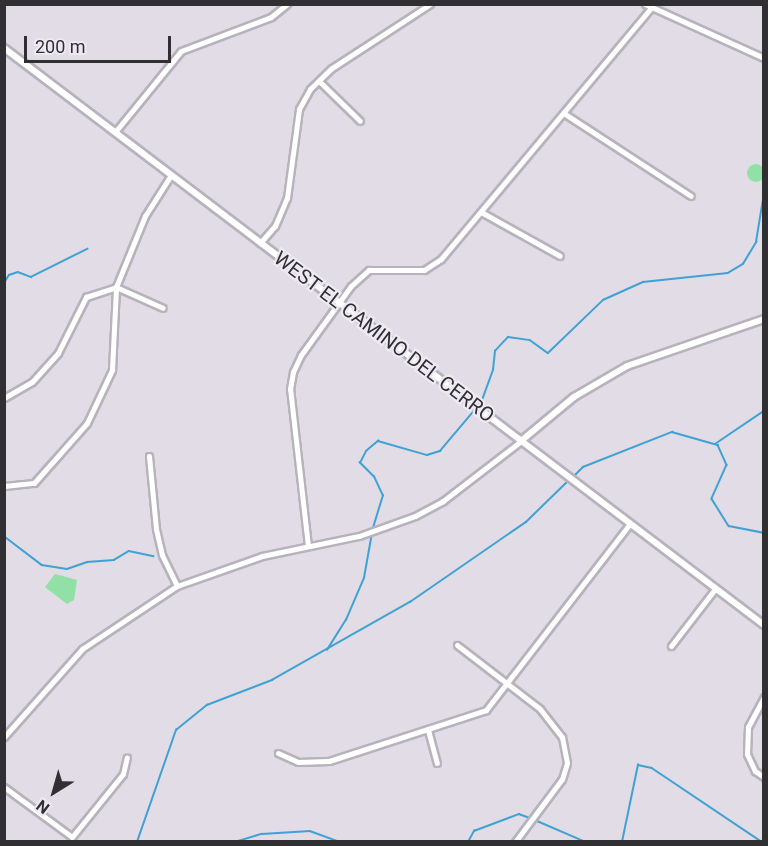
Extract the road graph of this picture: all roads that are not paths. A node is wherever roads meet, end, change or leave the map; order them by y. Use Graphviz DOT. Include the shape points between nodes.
graph roads {
  1 [pos="287,4"];
  2 [pos="430,4"];
  3 [pos="647,7"];
  4 [pos="4,48"];
  5 [pos="762,54"];
  6 [pos="319,81"];
  7 [pos="565,114"];
  8 [pos="360,121"];
  9 [pos="115,132"];
  10 [pos="171,175"];
  11 [pos="691,196"];
  12 [pos="481,212"];
  13 [pos="260,243"];
  14 [pos="560,256"];
  15 [pos="116,287"];
  16 [pos="339,302"];
  17 [pos="163,308"];
  18 [pos="764,319"];
  19 [pos="4,398"];
  20 [pos="521,441"];
  21 [pos="149,456"];
  22 [pos="4,486"];
  23 [pos="630,524"];
  24 [pos="308,546"];
  25 [pos="177,586"];
  26 [pos="715,589"];
  27 [pos="764,625"];
  28 [pos="457,645"];
  29 [pos="671,646"];
  30 [pos="508,684"];
  31 [pos="764,697"];
  32 [pos="428,730"];
  33 [pos="6,732"];
  34 [pos="278,753"];
  35 [pos="127,757"];
  36 [pos="437,763"];
  37 [pos="764,777"];
  38 [pos="4,787"];
  39 [pos="515,842"];
  1 -- 9 [label="street" via="271,17 181,51"];
  2 -- 6 [label="street"];
  3 -- 5 [label="street"];
  3 -- 7 [label="street"];
  4 -- 9 [label="street, WEST EL CAMINO DEL CERRO"];
  6 -- 8 [label="street"];
  6 -- 13 [label="street" via="299,109 282,214"];
  7 -- 11 [label="street"];
  7 -- 12 [label="street"];
  9 -- 10 [label="street, WEST EL CAMINO DEL CERRO"];
  10 -- 13 [label="street, WEST EL CAMINO DEL CERRO"];
  10 -- 15 [label="street" via="146,216"];
  12 -- 14 [label="street"];
  12 -- 16 [label="street" via="436,263 424,270 369,270"];
  13 -- 16 [label="street, WEST EL CAMINO DEL CERRO"];
  15 -- 17 [label="street"];
  15 -- 19 [label="street" via="86,297 58,353 32,382"];
  15 -- 22 [label="street" via="112,370 87,423 34,483"];
  16 -- 20 [label="street, WEST EL CAMINO DEL CERRO"];
  16 -- 24 [label="street" via="301,355 291,379"];
  18 -- 20 [label="street" via="627,366 574,397"];
  20 -- 23 [label="street, WEST EL CAMINO DEL CERRO"];
  20 -- 24 [label="street" via="443,501 414,516 359,536"];
  21 -- 25 [label="street" via="156,529 162,555"];
  23 -- 26 [label="street, WEST EL CAMINO DEL CERRO"];
  23 -- 30 [label="street"];
  24 -- 25 [label="street" via="262,556"];
  25 -- 33 [label="street" via="82,649"];
  26 -- 27 [label="street, WEST EL CAMINO DEL CERRO"];
  26 -- 29 [label="street"];
  28 -- 30 [label="street"];
  30 -- 32 [label="street" via="486,711"];
  30 -- 39 [label="street" via="552,722 562,737 567,763 562,779"];
  31 -- 37 [label="street" via="748,727 747,754 755,771"];
  32 -- 34 [label="street" via="312,765"];
  32 -- 36 [label="street"];
  35 -- 38 [label="street" via="123,774 72,837"];
}
